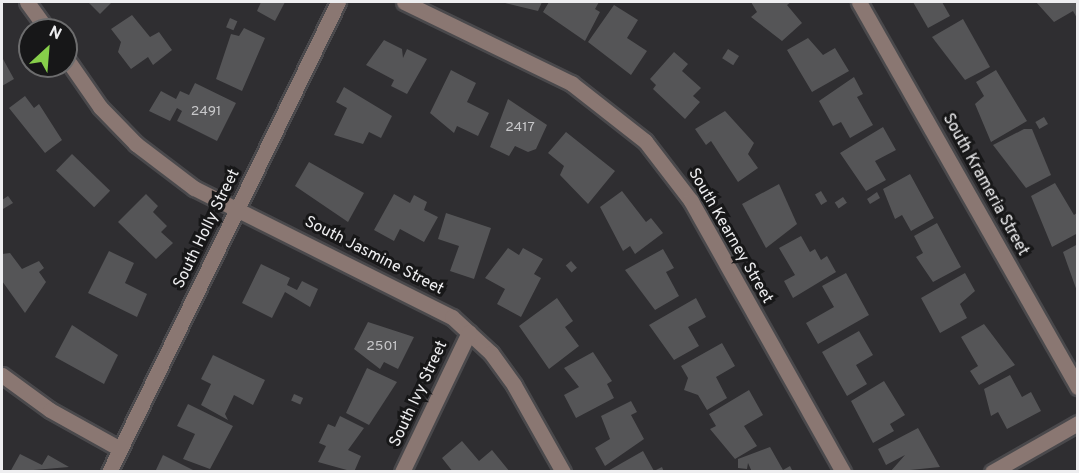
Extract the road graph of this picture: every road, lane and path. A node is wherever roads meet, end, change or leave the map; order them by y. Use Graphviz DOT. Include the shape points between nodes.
graph roads {
  1 [pos="27,2"];
  2 [pos="338,2"];
  3 [pos="404,2"];
  4 [pos="860,2"];
  5 [pos="38,18"];
  6 [pos="78,75"];
  7 [pos="237,209"];
  8 [pos="469,332"];
  9 [pos="2,375"];
  10 [pos="1077,387"];
  11 [pos="1077,423"];
  12 [pos="120,449"];
  13 [pos="109,471"];
  14 [pos="402,471"];
  15 [pos="563,471"];
  16 [pos="843,471"];
  17 [pos="992,471"];
  1 -- 5 [label="street"];
  2 -- 7 [label="street, South Holly Street"];
  3 -- 16 [label="street, South Kearney Street" via="572,83 645,141 691,201"];
  4 -- 10 [label="street, South Krameria Street"];
  6 -- 7 [label="street, South Jasmine Street" via="100,107 136,144 194,189"];
  7 -- 8 [label="street, South Jasmine Street" via="426,300"];
  7 -- 12 [label="street, South Holly Street"];
  8 -- 14 [label="street, South Ivy Street"];
  8 -- 15 [label="street, South Jasmine Street" via="514,385"];
  9 -- 12 [label="street" via="50,410"];
  11 -- 17 [label="street"];
  12 -- 13 [label="street, South Holly Street"];
}
